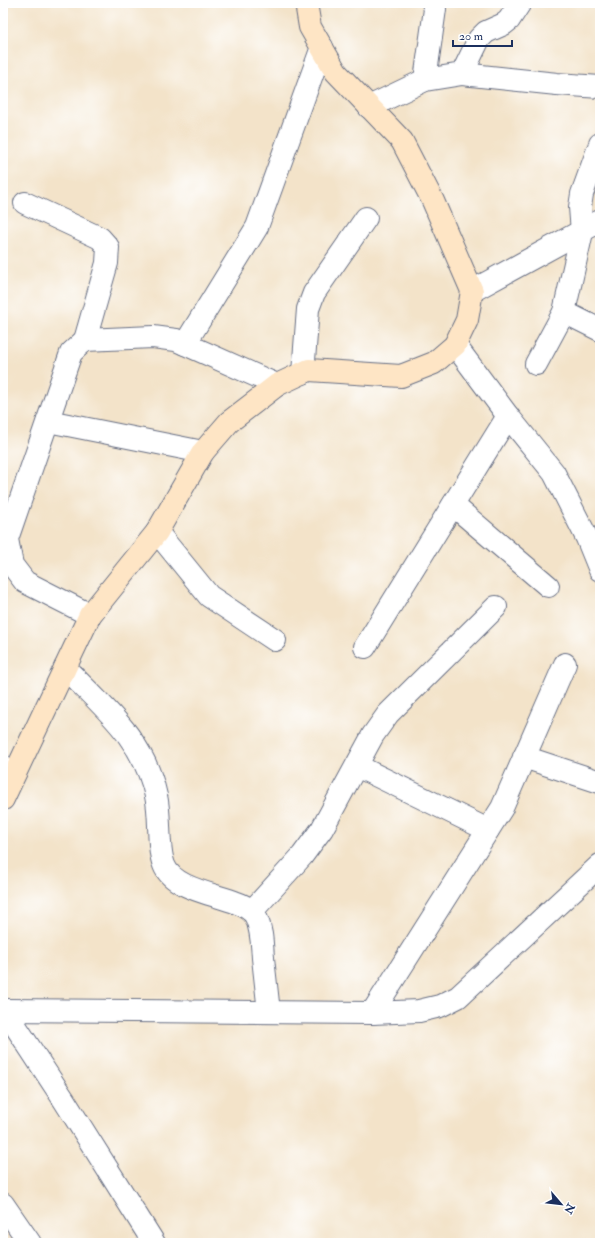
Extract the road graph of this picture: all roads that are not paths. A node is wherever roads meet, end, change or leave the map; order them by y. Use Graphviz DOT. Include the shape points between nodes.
graph roads {
  1 [pos="306,3"];
  2 [pos="433,3"];
  3 [pos="520,3"];
  4 [pos="322,47"];
  5 [pos="462,74"];
  6 [pos="425,80"];
  7 [pos="600,87"];
  8 [pos="369,107"];
  9 [pos="600,144"];
  10 [pos="25,203"];
  11 [pos="366,218"];
  12 [pos="591,226"];
  13 [pos="472,291"];
  14 [pos="564,312"];
  15 [pos="600,330"];
  16 [pos="85,340"];
  17 [pos="185,344"];
  18 [pos="455,345"];
  19 [pos="536,364"];
  20 [pos="303,373"];
  21 [pos="277,385"];
  22 [pos="508,416"];
  23 [pos="48,421"];
  24 [pos="203,452"];
  25 [pos="453,505"];
  26 [pos="157,532"];
  27 [pos="594,532"];
  28 [pos="600,570"];
  29 [pos="3,579"];
  30 [pos="28,583"];
  31 [pos="548,586"];
  32 [pos="496,607"];
  33 [pos="90,615"];
  34 [pos="275,640"];
  35 [pos="365,647"];
  36 [pos="566,664"];
  37 [pos="65,668"];
  38 [pos="524,757"];
  39 [pos="10,764"];
  40 [pos="357,766"];
  41 [pos="600,782"];
  42 [pos="3,799"];
  43 [pos="488,830"];
  44 [pos="600,866"];
  45 [pos="252,911"];
  46 [pos="4,1010"];
  47 [pos="269,1012"];
  48 [pos="372,1013"];
  49 [pos="3,1204"];
  50 [pos="30,1243"];
  51 [pos="154,1243"];
  1 -- 4 [label="street" via="310,27"];
  2 -- 6 [label="street" via="435,9"];
  3 -- 5 [label="street" via="510,20 486,32 479,39"];
  4 -- 8 [label="street" via="336,72"];
  4 -- 17 [label="street" via="257,227"];
  5 -- 6 [label="street"];
  5 -- 7 [label="street"];
  6 -- 8 [label="street"];
  8 -- 13 [label="street" via="402,141 433,201"];
  9 -- 12 [label="street" via="582,194 580,207"];
  10 -- 16 [label="street" via="100,238 108,247 107,263"];
  11 -- 20 [label="street" via="314,293 308,309"];
  12 -- 13 [label="street"];
  12 -- 14 [label="street"];
  13 -- 18 [label="street" via="467,320"];
  14 -- 15 [label="street"];
  14 -- 19 [label="street"];
  16 -- 17 [label="street" via="153,337"];
  16 -- 23 [label="street" via="71,353"];
  17 -- 21 [label="street"];
  18 -- 20 [label="street" via="434,363 401,376 309,370"];
  18 -- 22 [label="street"];
  20 -- 21 [label="street"];
  21 -- 24 [label="street" via="229,422"];
  22 -- 25 [label="street"];
  22 -- 27 [label="street" via="554,473"];
  23 -- 24 [label="street"];
  23 -- 30 [label="street" via="7,539 12,565"];
  24 -- 26 [label="street"];
  25 -- 31 [label="street"];
  25 -- 35 [label="street"];
  26 -- 33 [label="street"];
  26 -- 34 [label="street" via="209,596"];
  27 -- 28 [label="street"];
  29 -- 30 [label="street"];
  30 -- 33 [label="street"];
  32 -- 40 [label="street" via="388,714 373,734"];
  33 -- 37 [label="street"];
  36 -- 38 [label="street"];
  37 -- 39 [label="street"];
  37 -- 45 [label="street" via="126,731 138,747 149,770 156,797 161,850 164,865 171,876 181,883"];
  38 -- 41 [label="street"];
  38 -- 43 [label="street" via="502,808"];
  39 -- 42 [label="street"];
  40 -- 43 [label="street"];
  40 -- 45 [label="street" via="322,829 302,856"];
  43 -- 48 [label="street"];
  44 -- 48 [label="street" via="458,997 419,1012"];
  45 -- 47 [label="street" via="261,929"];
  46 -- 47 [label="street"];
  46 -- 51 [label="street"];
  47 -- 48 [label="street"];
  49 -- 50 [label="street"];
}
